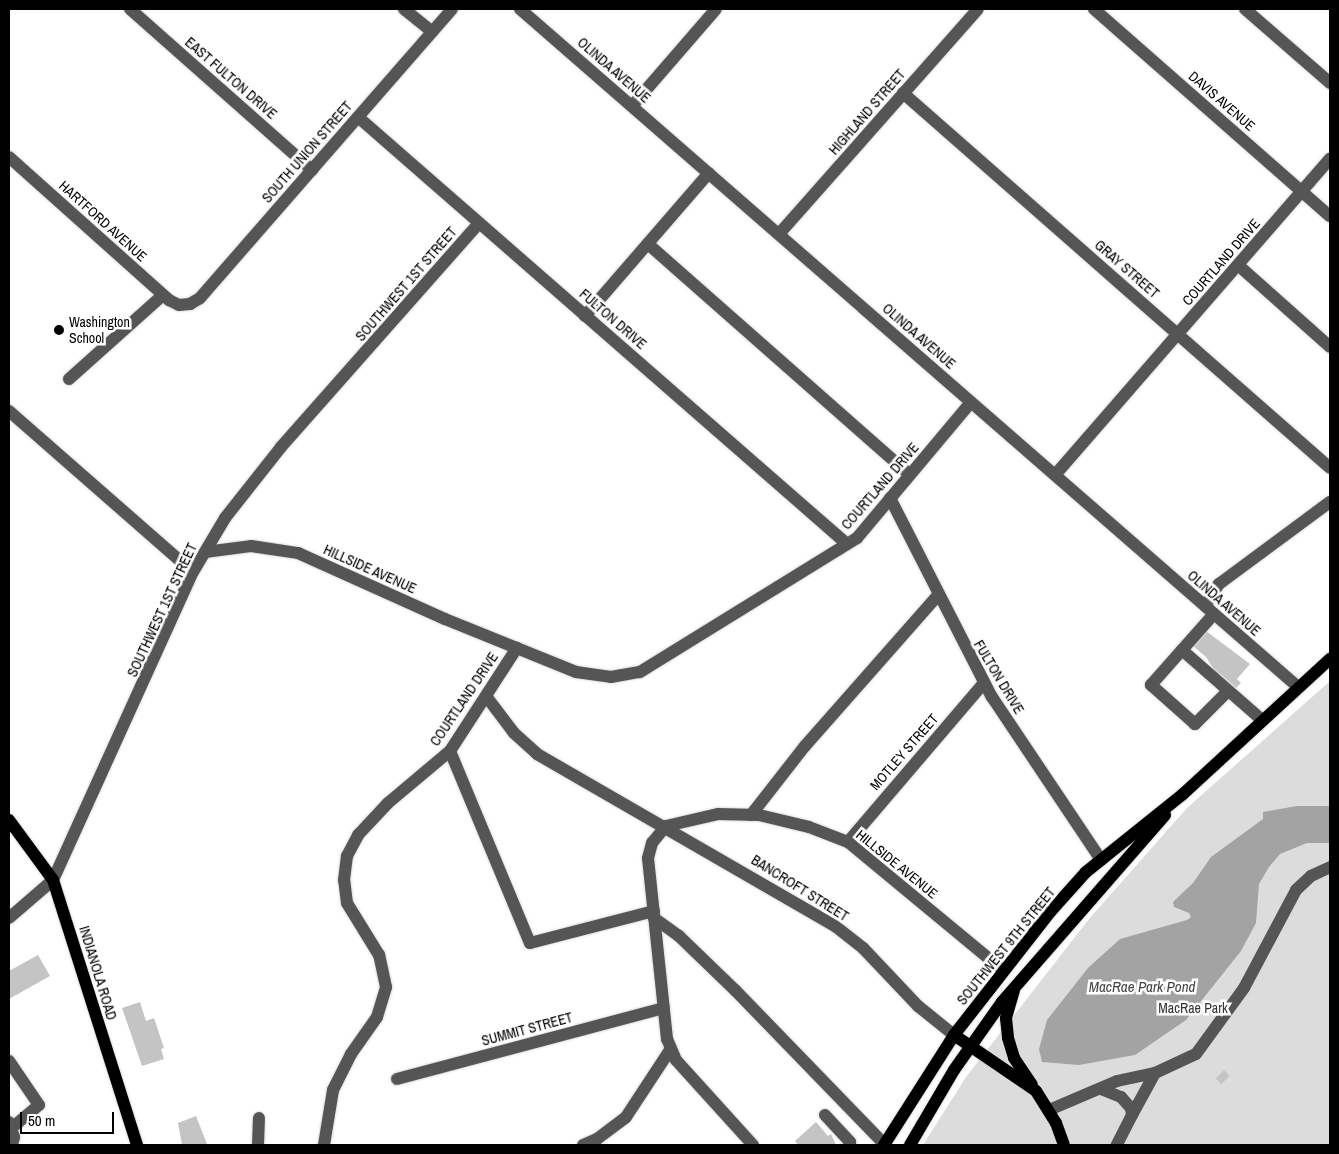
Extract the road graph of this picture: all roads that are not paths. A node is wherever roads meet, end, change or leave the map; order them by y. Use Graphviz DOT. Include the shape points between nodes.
graph roads {
  1 [pos="130,9"];
  2 [pos="404,9"];
  3 [pos="452,9"];
  4 [pos="520,9"];
  5 [pos="716,9"];
  6 [pos="978,9"];
  7 [pos="1094,9"];
  8 [pos="1245,9"];
  9 [pos="432,32"];
  10 [pos="1330,83"];
  11 [pos="903,93"];
  12 [pos="632,106"];
  13 [pos="358,117"];
  14 [pos="9,158"];
  15 [pos="1330,158"];
  16 [pos="312,170"];
  17 [pos="709,173"];
  18 [pos="1302,191"];
  19 [pos="1330,216"];
  20 [pos="479,223"];
  21 [pos="779,234"];
  22 [pos="648,244"];
  23 [pos="1238,264"];
  24 [pos="164,295"];
  25 [pos="179,305"];
  26 [pos="586,316"];
  27 [pos="1178,334"];
  28 [pos="1330,347"];
  29 [pos="69,379"];
  30 [pos="971,402"];
  31 [pos="9,411"];
  32 [pos="1330,468"];
  33 [pos="910,475"];
  34 [pos="1055,475"];
  35 [pos="890,498"];
  36 [pos="1330,502"];
  37 [pos="847,544"];
  38 [pos="205,552"];
  39 [pos="193,572"];
  40 [pos="938,595"];
  41 [pos="1210,610"];
  42 [pos="516,648"];
  43 [pos="1182,650"];
  44 [pos="1330,659"];
  45 [pos="984,683"];
  46 [pos="1298,687"];
  47 [pos="1228,691"];
  48 [pos="486,696"];
  49 [pos="1262,720"];
  50 [pos="450,751"];
  51 [pos="1183,794"];
  52 [pos="752,815"];
  53 [pos="9,820"];
  54 [pos="666,826"];
  55 [pos="848,842"];
  56 [pos="1101,860"];
  57 [pos="1330,866"];
  58 [pos="53,880"];
  59 [pos="654,915"];
  60 [pos="9,918"];
  61 [pos="1035,962"];
  62 [pos="1003,970"];
  63 [pos="664,1008"];
  64 [pos="954,1035"];
  65 [pos="969,1046"];
  66 [pos="670,1050"];
  67 [pos="9,1061"];
  68 [pos="1155,1072"];
  69 [pos="397,1079"];
  70 [pos="1101,1089"];
  71 [pos="1036,1092"];
  72 [pos="1049,1110"];
  73 [pos="825,1115"];
  74 [pos="1132,1115"];
  75 [pos="259,1118"];
  76 [pos="11,1125"];
  77 [pos="598,1142"];
  78 [pos="12,1145"];
  79 [pos="138,1145"];
  80 [pos="258,1145"];
  81 [pos="324,1145"];
  82 [pos="583,1145"];
  83 [pos="753,1145"];
  84 [pos="849,1145"];
  85 [pos="884,1145"];
  86 [pos="910,1145"];
  87 [pos="1064,1145"];
  88 [pos="1117,1145"];
  1 -- 16 [label="street, EAST FULTON DRIVE"];
  2 -- 9 [label="street"];
  3 -- 9 [label="street, SOUTH UNION STREET"];
  4 -- 12 [label="street, OLINDA AVENUE"];
  5 -- 12 [label="street"];
  6 -- 11 [label="street, HIGHLAND STREET"];
  7 -- 18 [label="street, DAVIS AVENUE"];
  8 -- 10 [label="street"];
  9 -- 13 [label="street, SOUTH UNION STREET"];
  11 -- 21 [label="street, HIGHLAND STREET"];
  11 -- 27 [label="street, GRAY STREET"];
  12 -- 17 [label="street, OLINDA AVENUE"];
  13 -- 16 [label="street, SOUTH UNION STREET"];
  13 -- 20 [label="street, FULTON DRIVE"];
  14 -- 24 [label="street, HARTFORD AVENUE"];
  15 -- 18 [label="street, COURTLAND DRIVE"];
  16 -- 25 [label="street, SOUTH UNION STREET" via="200,298 190,304"];
  17 -- 21 [label="street, OLINDA AVENUE"];
  17 -- 22 [label="street"];
  18 -- 19 [label="street, DAVIS AVENUE"];
  18 -- 23 [label="street, COURTLAND DRIVE"];
  20 -- 26 [label="street, FULTON DRIVE"];
  20 -- 38 [label="street, SOUTHWEST 1ST STREET" via="281,448 225,518"];
  21 -- 30 [label="street, OLINDA AVENUE"];
  22 -- 26 [label="street"];
  22 -- 33 [label="street"];
  23 -- 27 [label="street, COURTLAND DRIVE"];
  23 -- 28 [label="street"];
  24 -- 25 [label="street, HARTFORD AVENUE"];
  24 -- 29 [label="street"];
  26 -- 37 [label="street, FULTON DRIVE"];
  27 -- 32 [label="street, GRAY STREET"];
  27 -- 34 [label="street, COURTLAND DRIVE"];
  30 -- 33 [label="street, COURTLAND DRIVE"];
  30 -- 34 [label="street, OLINDA AVENUE"];
  31 -- 39 [label="street"];
  33 -- 35 [label="street, COURTLAND DRIVE"];
  34 -- 41 [label="street, OLINDA AVENUE"];
  35 -- 37 [label="street, COURTLAND DRIVE" via="857,538"];
  35 -- 40 [label="street, FULTON DRIVE"];
  36 -- 41 [label="street" via="1219,584"];
  37 -- 42 [label="street, COURTLAND DRIVE" via="640,672 611,677 591,676"];
  38 -- 39 [label="street, SOUTHWEST 1ST STREET"];
  38 -- 42 [label="street, HILLSIDE AVENUE" via="251,546 298,553"];
  39 -- 58 [label="street, SOUTHWEST 1ST STREET"];
  40 -- 45 [label="street, FULTON DRIVE"];
  40 -- 52 [label="street" via="805,746"];
  41 -- 43 [label="street"];
  41 -- 46 [label="street, OLINDA AVENUE"];
  42 -- 48 [label="street, COURTLAND DRIVE"];
  43 -- 47 [label="street"];
  43 -- 47 [label="street" via="1151,685 1194,724"];
  44 -- 46 [label="main road, SOUTHWEST 9TH STREET"];
  45 -- 55 [label="street, MOTLEY STREET"];
  45 -- 56 [label="street, FULTON DRIVE"];
  46 -- 49 [label="main road, SOUTHWEST 9TH STREET"];
  47 -- 49 [label="street"];
  48 -- 50 [label="street, COURTLAND DRIVE"];
  48 -- 54 [label="street, BANCROFT STREET" via="514,733 538,754"];
  49 -- 51 [label="main road, SOUTHWEST 9TH STREET"];
  50 -- 59 [label="street" via="530,943"];
  50 -- 81 [label="street, COURTLAND DRIVE" via="388,804 358,835 347,856 344,880 347,903 379,955 386,987 377,1017 351,1054 333,1090"];
  51 -- 56 [label="main road, SOUTHWEST 9TH STREET"];
  51 -- 61 [label="main road, SOUTHWEST 9TH STREET"];
  52 -- 54 [label="street, HILLSIDE AVENUE" via="718,814"];
  52 -- 55 [label="street, HILLSIDE AVENUE" via="784,820"];
  53 -- 58 [label="main road, INDIANOLA ROAD"];
  54 -- 59 [label="street" via="652,843 648,858"];
  54 -- 64 [label="street, BANCROFT STREET" via="835,926 864,948 918,1006"];
  55 -- 62 [label="street, HILLSIDE AVENUE"];
  56 -- 62 [label="main road, SOUTHWEST 9TH STREET" via="1051,911"];
  57 -- 68 [label="street" via="1311,876 1296,890 1244,988 1207,1041 1190,1059"];
  58 -- 60 [label="street, SOUTHWEST 1ST STREET"];
  58 -- 79 [label="main road, INDIANOLA ROAD"];
  59 -- 63 [label="street"];
  59 -- 85 [label="street" via="735,990"];
  61 -- 65 [label="main road, SOUTHWEST 9TH STREET"];
  61 -- 71 [label="main road" via="1015,987 1006,1018 1014,1058"];
  62 -- 64 [label="main road, SOUTHWEST 9TH STREET"];
  63 -- 66 [label="street"];
  63 -- 69 [label="street, SUMMIT STREET"];
  64 -- 65 [label="main road, BANCROFT STREET"];
  64 -- 85 [label="main road, SOUTHWEST 9TH STREET"];
  65 -- 71 [label="main road, BANCROFT STREET"];
  65 -- 86 [label="main road, SOUTHWEST 9TH STREET"];
  66 -- 77 [label="street" via="636,1105"];
  66 -- 83 [label="street"];
  67 -- 76 [label="street" via="39,1105"];
  68 -- 70 [label="street" via="1118,1081"];
  68 -- 74 [label="street"];
  70 -- 72 [label="street"];
  70 -- 74 [label="street" via="1121,1096 1131,1108"];
  71 -- 72 [label="main road, BANCROFT STREET"];
  72 -- 87 [label="main road, BANCROFT STREET"];
  73 -- 84 [label="street" via="850,1142"];
  74 -- 88 [label="street"];
  75 -- 80 [label="street"];
  76 -- 78 [label="street"];
  77 -- 82 [label="street"];
}
